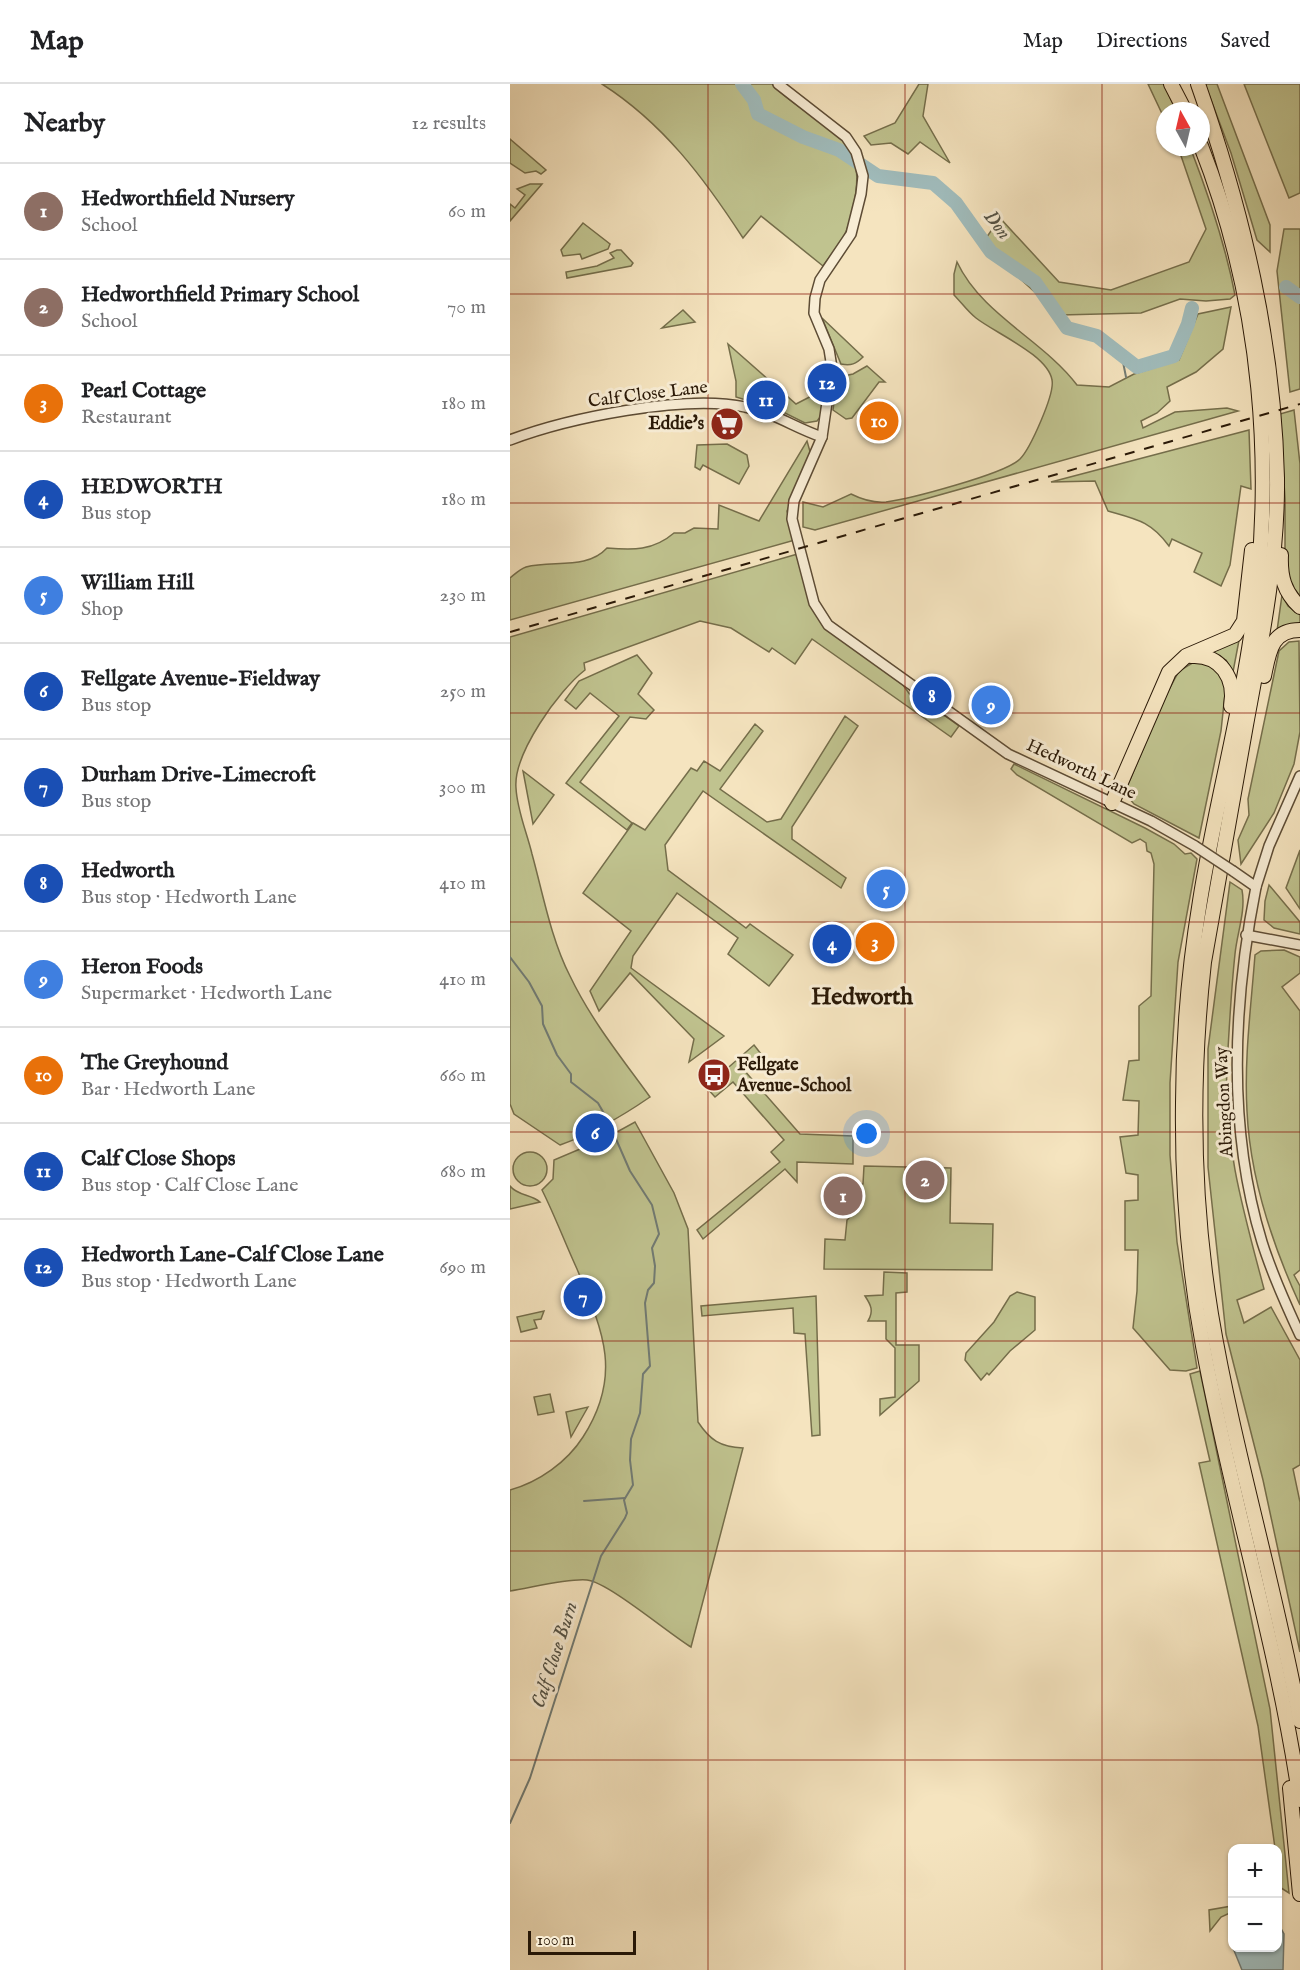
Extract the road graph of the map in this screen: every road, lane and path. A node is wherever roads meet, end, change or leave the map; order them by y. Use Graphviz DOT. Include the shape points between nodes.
graph roads {
  1 [pos="778,84"];
  2 [pos="1171,84"];
  3 [pos="1175,84"];
  4 [pos="1191,84"];
  5 [pos="1198,84"];
  6 [pos="1181,102"];
  7 [pos="1182,102"];
  8 [pos="1218,149"];
  9 [pos="1204,156"];
  10 [pos="822,437"];
  11 [pos="510,440"];
  12 [pos="1270,481"];
  13 [pos="1300,607"];
  14 [pos="1300,630"];
  15 [pos="1186,656"];
  16 [pos="1244,739"];
  17 [pos="1300,776"];
  18 [pos="1112,803"];
  19 [pos="1218,806"];
  20 [pos="1256,886"];
  21 [pos="1246,935"];
  22 [pos="1300,945"];
  23 [pos="1300,1335"];
  24 [pos="1276,1668"];
  25 [pos="1293,1681"];
  26 [pos="1300,1705"];
  27 [pos="1300,1721"];
  28 [pos="1300,1800"];
  29 [pos="1300,1894"];
  1 -- 10 [label="street, Hedworth Lane" via="846,137 856,152 862,176 851,234 820,280 815,298 816,318 831,358"];
  2 -- 6 [label="highway"];
  3 -- 7 [label="highway"];
  4 -- 8 [label="highway"];
  5 -- 8 [label="highway"];
  8 -- 12 [label="highway" via="1256,282 1271,393"];
  9 -- 12 [label="highway" via="1227,221 1247,310"];
  10 -- 11 [label="street, Calf Close Lane" via="771,413 718,404 628,411 541,429"];
  10 -- 18 [label="street, Hedworth Lane" via="794,501 792,519 814,603 828,625 1008,754"];
  12 -- 13 [label="highway" via="1283,497 1281,571 1287,592"];
  12 -- 15 [label="highway" via="1256,512 1244,621 1235,635"];
  12 -- 16 [label="highway" via="1271,584"];
  12 -- 19 [label="highway" via="1252,632"];
  14 -- 16 [label="highway" via="1281,633 1274,640 1254,722"];
  15 -- 18 [label="highway" via="1169,672"];
  15 -- 19 [label="highway" via="1210,657 1227,671 1234,691"];
  16 -- 25 [label="highway" via="1199,1008 1197,1191 1220,1359"];
  17 -- 20 [label="street, Abingdon Way"];
  18 -- 20 [label="street, Hedworth Lane, bridge" via="1195,846"];
  19 -- 24 [label="highway" via="1199,910 1185,1034 1187,1230 1203,1347"];
  20 -- 21 [label="street, Abingdon Way"];
  21 -- 22 [label="street"];
  21 -- 23 [label="street, Abingdon Way" via="1237,1049 1245,1167 1262,1243"];
  24 -- 28 [label="highway"];
  24 -- 29 [label="highway"];
  25 -- 26 [label="highway"];
  25 -- 27 [label="highway"];
}
